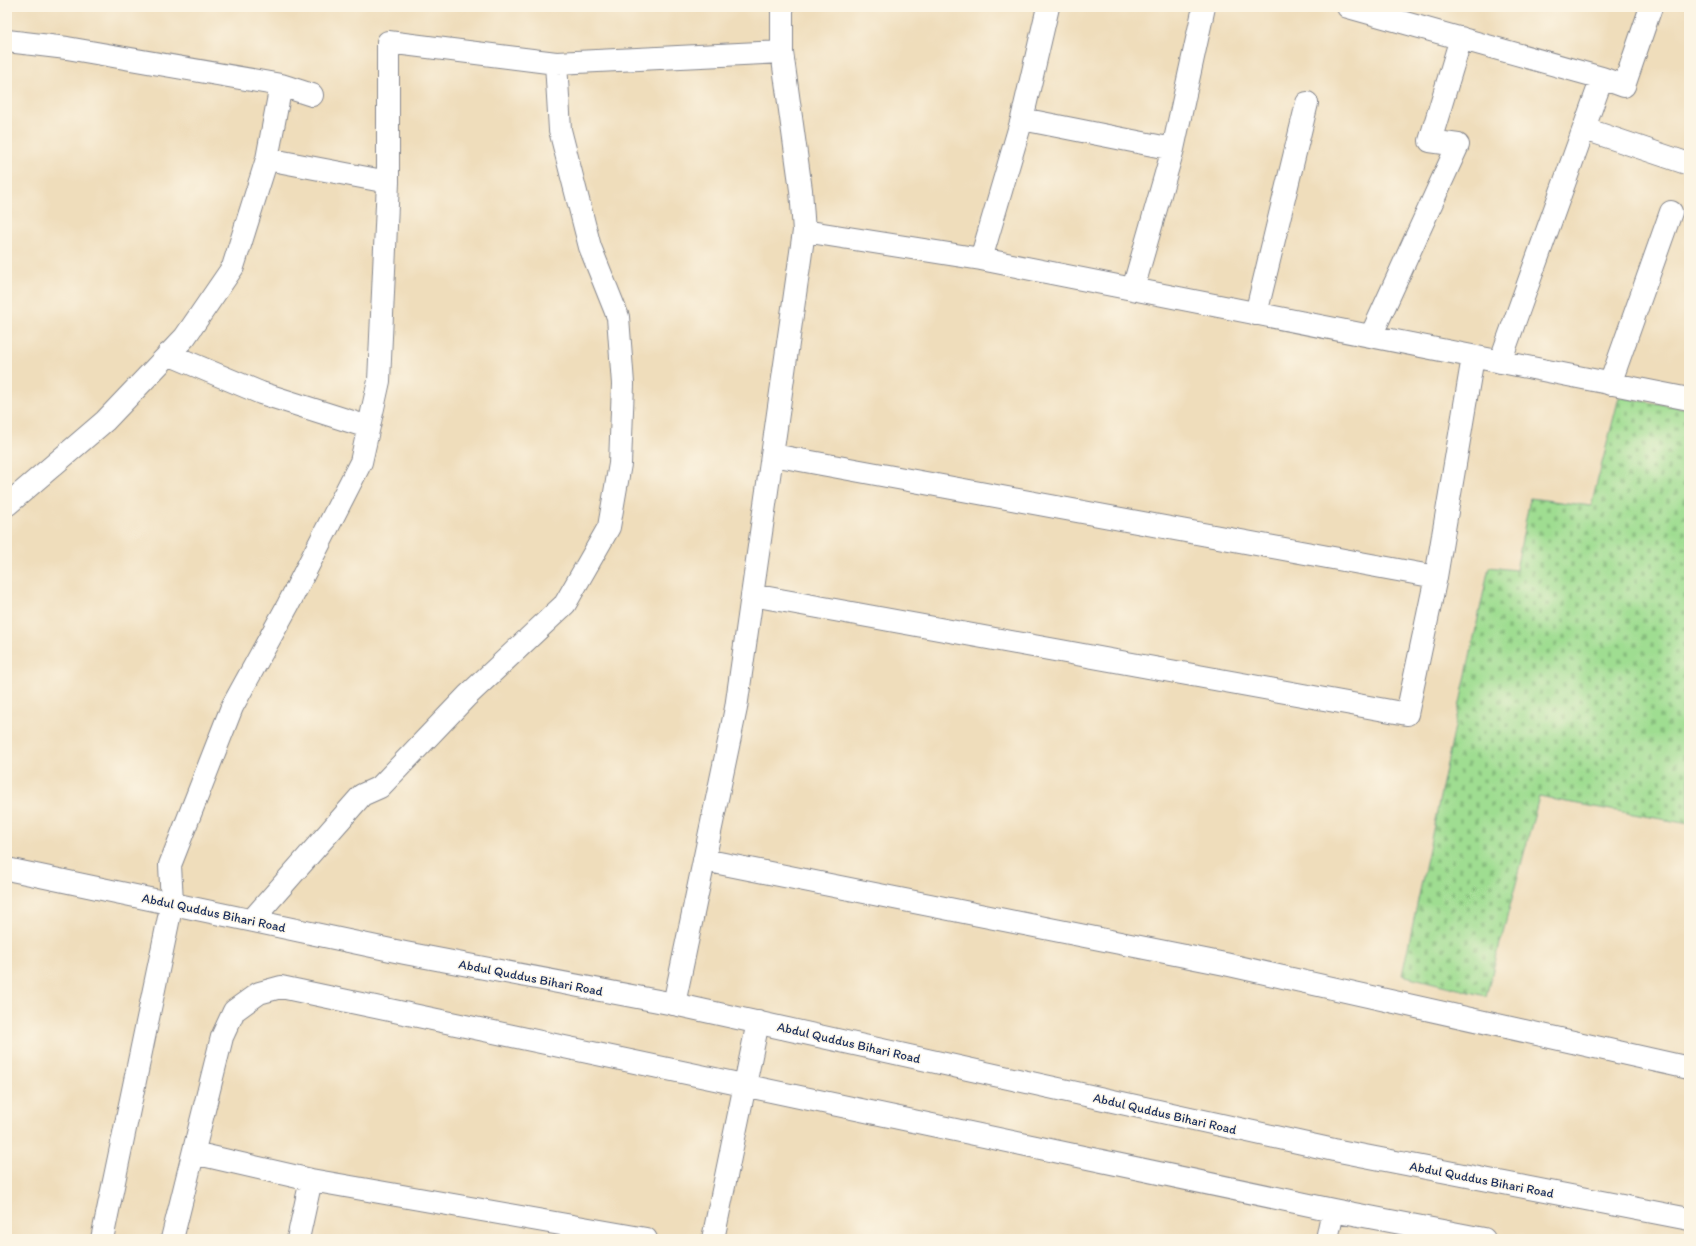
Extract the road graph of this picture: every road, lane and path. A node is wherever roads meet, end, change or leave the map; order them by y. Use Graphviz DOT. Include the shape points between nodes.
graph roads {
  1 [pos="782,7"];
  2 [pos="1048,7"];
  3 [pos="1204,7"];
  4 [pos="1348,7"];
  5 [pos="1651,7"];
  6 [pos="1461,38"];
  7 [pos="7,41"];
  8 [pos="782,52"];
  9 [pos="556,64"];
  10 [pos="1602,78"];
  11 [pos="281,85"];
  12 [pos="312,95"];
  13 [pos="1308,103"];
  14 [pos="1022,119"];
  15 [pos="1585,130"];
  16 [pos="1173,149"];
  17 [pos="267,159"];
  18 [pos="1689,164"];
  19 [pos="388,182"];
  20 [pos="1671,212"];
  21 [pos="804,231"];
  22 [pos="981,259"];
  23 [pos="1133,289"];
  24 [pos="1256,314"];
  25 [pos="1371,336"];
  26 [pos="168,354"];
  27 [pos="1473,357"];
  28 [pos="1500,362"];
  29 [pos="1610,384"];
  30 [pos="1689,399"];
  31 [pos="368,427"];
  32 [pos="773,455"];
  33 [pos="7,505"];
  34 [pos="1436,577"];
  35 [pos="752,595"];
  36 [pos="704,860"];
  37 [pos="7,869"];
  38 [pos="172,903"];
  39 [pos="252,920"];
  40 [pos="674,1004"];
  41 [pos="758,1022"];
  42 [pos="1689,1068"];
  43 [pos="744,1085"];
  44 [pos="194,1153"];
  45 [pos="311,1180"];
  46 [pos="1333,1210"];
  47 [pos="1689,1219"];
  48 [pos="102,1239"];
  49 [pos="172,1239"];
  50 [pos="298,1239"];
  51 [pos="646,1239"];
  52 [pos="713,1239"];
  53 [pos="1327,1239"];
  54 [pos="1484,1239"];
  1 -- 8 [label="street"];
  2 -- 14 [label="street"];
  3 -- 16 [label="street"];
  4 -- 6 [label="street"];
  5 -- 10 [label="street" via="1624,86"];
  6 -- 10 [label="street"];
  6 -- 25 [label="street" via="1430,141 1458,145"];
  7 -- 11 [label="street" via="67,48"];
  8 -- 9 [label="street"];
  8 -- 21 [label="street" via="801,190"];
  9 -- 19 [label="street" via="388,42"];
  9 -- 39 [label="street" via="560,130 590,247 618,317 623,384 620,464 609,527 565,604 466,696 380,787 362,795"];
  10 -- 15 [label="street"];
  11 -- 12 [label="street"];
  11 -- 17 [label="street"];
  13 -- 24 [label="street"];
  14 -- 16 [label="street"];
  14 -- 22 [label="street"];
  15 -- 18 [label="street"];
  15 -- 28 [label="street"];
  16 -- 23 [label="street"];
  17 -- 19 [label="street"];
  17 -- 26 [label="street" via="233,267 185,337"];
  19 -- 31 [label="street" via="379,381"];
  20 -- 29 [label="street"];
  21 -- 22 [label="street"];
  21 -- 32 [label="street"];
  22 -- 23 [label="street"];
  23 -- 24 [label="street"];
  24 -- 25 [label="street"];
  25 -- 27 [label="street"];
  26 -- 31 [label="street" via="261,393"];
  26 -- 33 [label="street" via="105,421"];
  27 -- 28 [label="street"];
  27 -- 34 [label="street"];
  28 -- 29 [label="street"];
  29 -- 30 [label="street"];
  31 -- 38 [label="street" via="360,462 288,605 232,707 170,865"];
  32 -- 34 [label="street"];
  32 -- 35 [label="street"];
  34 -- 35 [label="street" via="1407,714"];
  35 -- 36 [label="street" via="736,708"];
  36 -- 40 [label="street"];
  36 -- 42 [label="street" via="1225,964"];
  37 -- 38 [label="street, Abdul Quddus Bihari Road"];
  38 -- 39 [label="street, Abdul Quddus Bihari Road"];
  38 -- 48 [label="street"];
  39 -- 40 [label="street, Abdul Quddus Bihari Road"];
  40 -- 41 [label="street, Abdul Quddus Bihari Road"];
  41 -- 43 [label="street"];
  41 -- 47 [label="street, Abdul Quddus Bihari Road" via="1334,1150"];
  43 -- 44 [label="street" via="281,987 259,993 234,1011 222,1037"];
  43 -- 46 [label="street"];
  43 -- 52 [label="street"];
  44 -- 45 [label="street"];
  44 -- 49 [label="street"];
  45 -- 50 [label="street"];
  45 -- 51 [label="street"];
  46 -- 53 [label="street"];
  46 -- 54 [label="street"];
}
